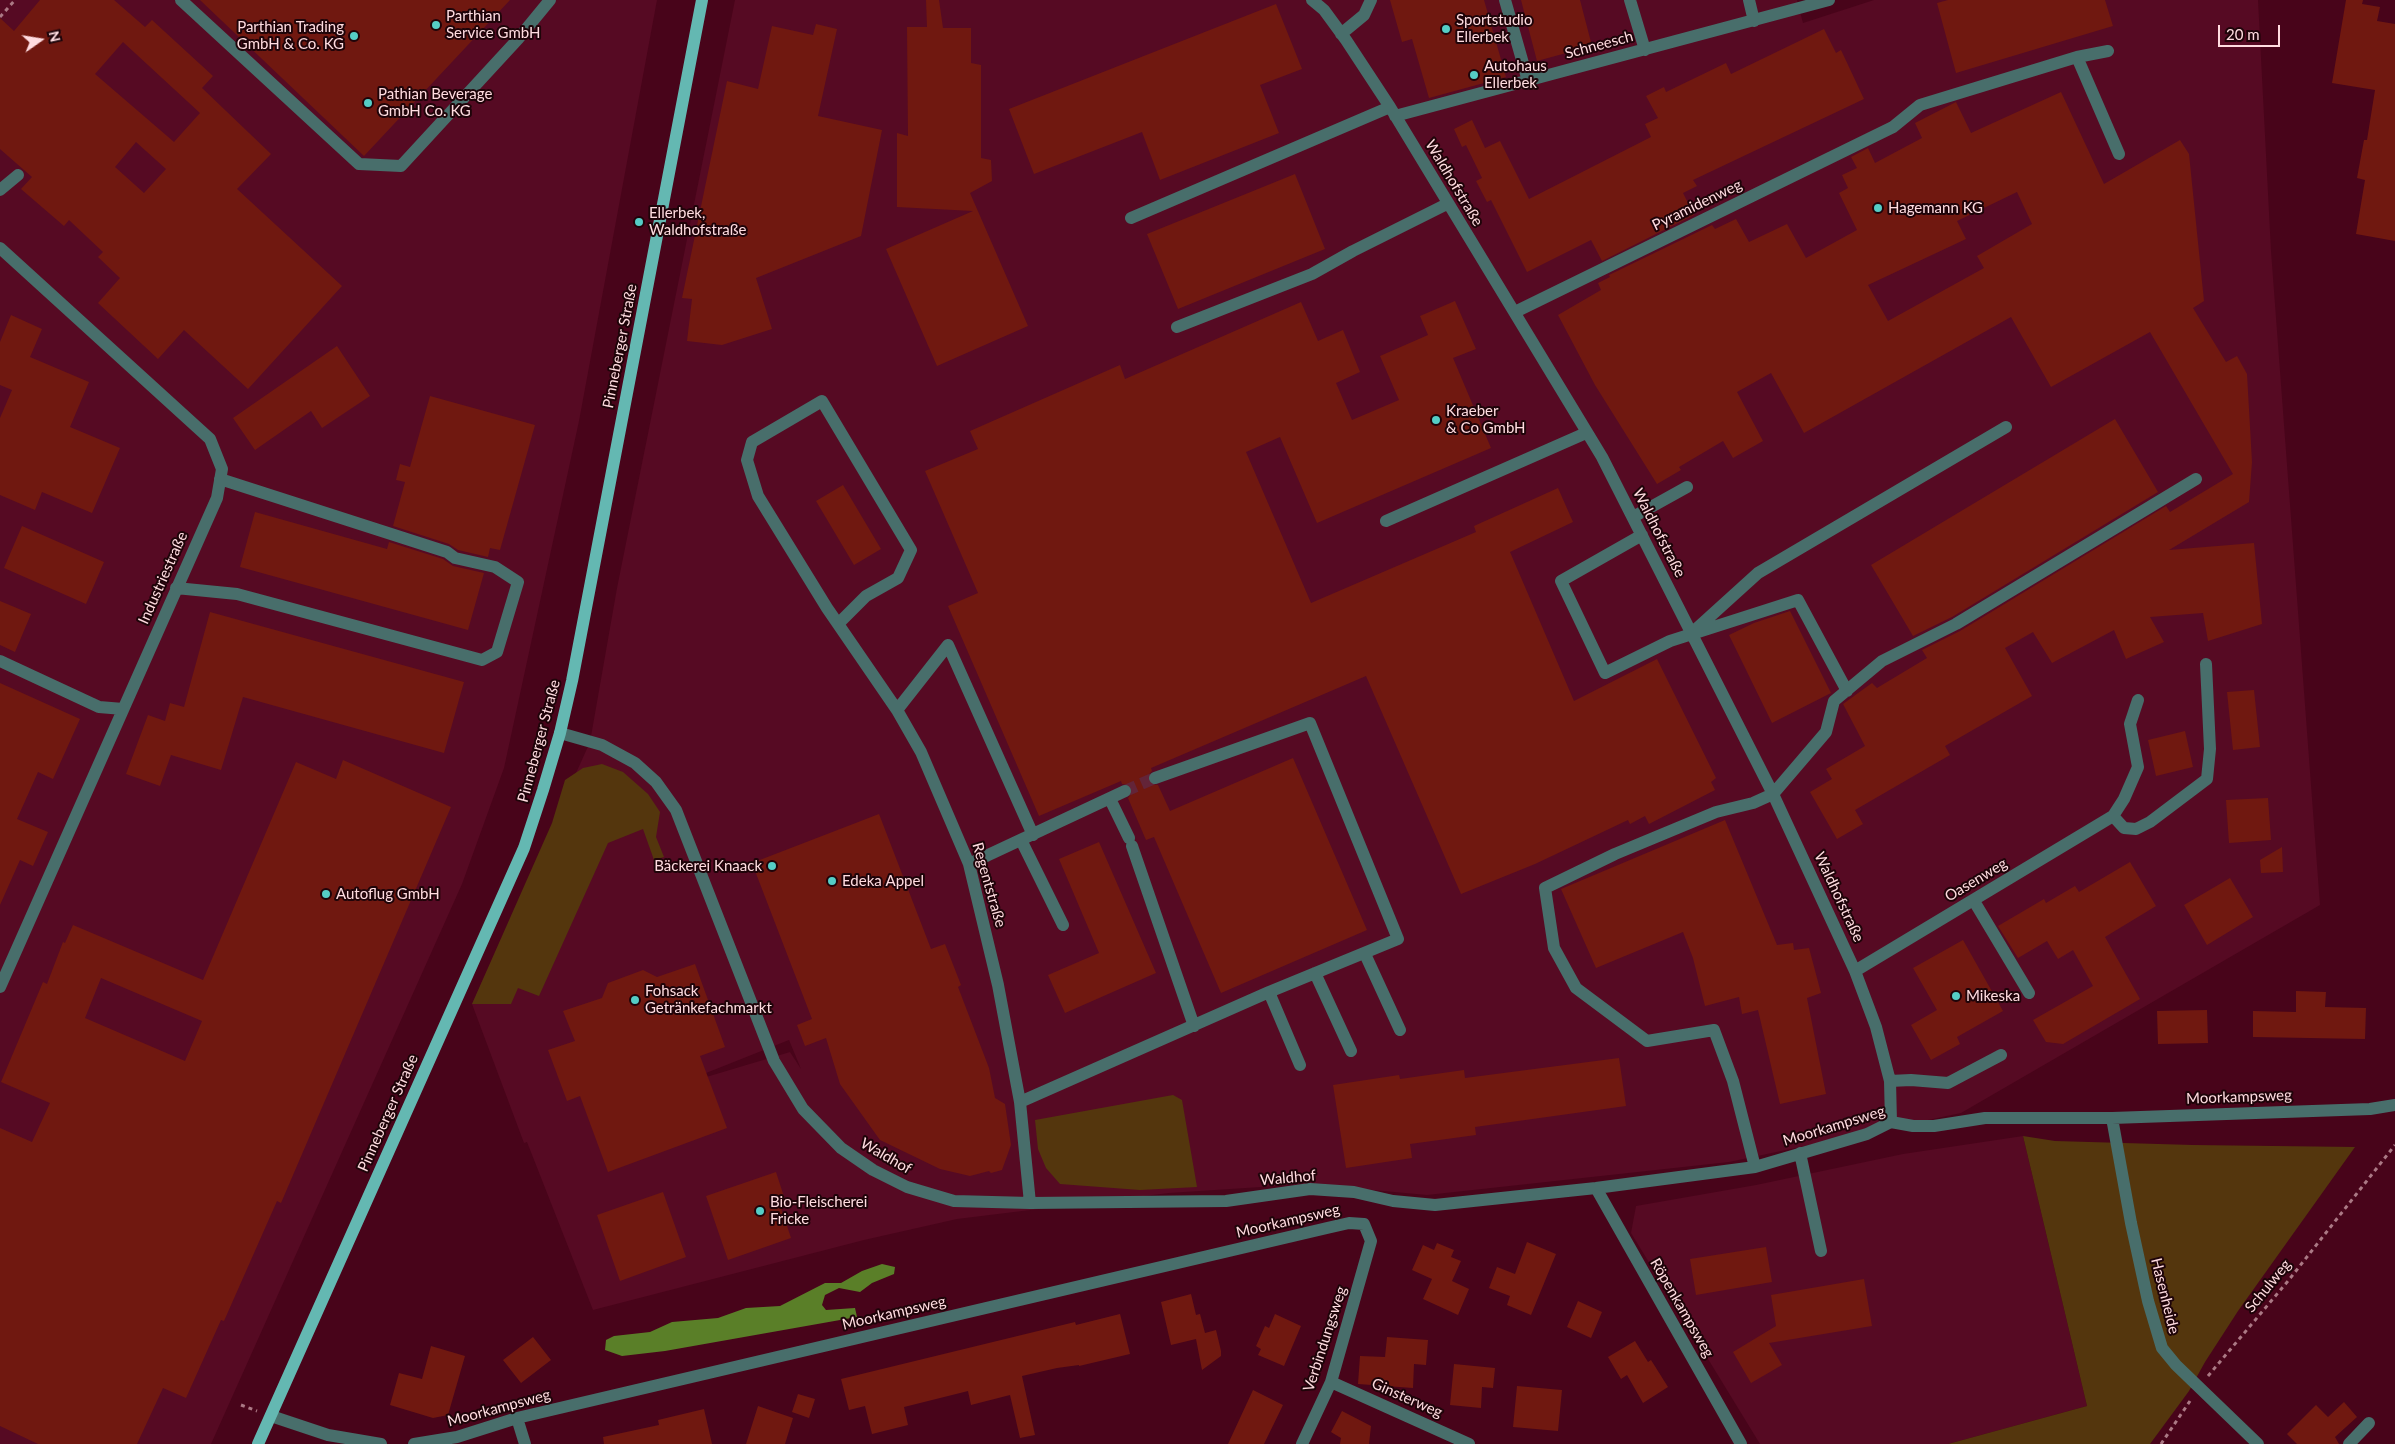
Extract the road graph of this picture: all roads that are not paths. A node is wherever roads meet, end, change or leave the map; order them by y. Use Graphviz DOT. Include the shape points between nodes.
graph roads {
  1 [pos="181,0"];
  2 [pos="550,0"];
  3 [pos="702,0"];
  4 [pos="1312,0"];
  5 [pos="1371,0"];
  6 [pos="1505,0"];
  7 [pos="1630,0"];
  8 [pos="1749,0"];
  9 [pos="1829,0"];
  10 [pos="1754,21"];
  11 [pos="1341,34"];
  12 [pos="1645,50"];
  13 [pos="2108,51"];
  14 [pos="2077,57"];
  15 [pos="1528,81"];
  16 [pos="1393,112"];
  17 [pos="2119,154"];
  18 [pos="18,175"];
  19 [pos="0,190"];
  20 [pos="1447,204"];
  21 [pos="1131,218"];
  22 [pos="0,248"];
  23 [pos="1515,312"];
  24 [pos="1177,327"];
  25 [pos="2006,427"];
  26 [pos="1586,433"];
  27 [pos="220,479"];
  28 [pos="2196,479"];
  29 [pos="1687,487"];
  30 [pos="1633,517"];
  31 [pos="1386,521"];
  32 [pos="1642,535"];
  33 [pos="176,588"];
  34 [pos="838,624"];
  35 [pos="1690,634"];
  36 [pos="0,661"];
  37 [pos="2206,664"];
  38 [pos="1847,691"];
  39 [pos="2138,700"];
  40 [pos="123,709"];
  41 [pos="897,710"];
  42 [pos="560,733"];
  43 [pos="1155,778"];
  44 [pos="1125,791"];
  45 [pos="1773,794"];
  46 [pos="1110,799"];
  47 [pos="2113,816"];
  48 [pos="1027,837"];
  49 [pos="969,864"];
  50 [pos="1974,901"];
  51 [pos="1063,925"];
  52 [pos="1365,954"];
  53 [pos="1855,970"];
  54 [pos="1315,974"];
  55 [pos="2,979"];
  56 [pos="1269,992"];
  57 [pos="2029,993"];
  58 [pos="1194,1026"];
  59 [pos="1400,1030"];
  60 [pos="1351,1051"];
  61 [pos="2001,1055"];
  62 [pos="1300,1065"];
  63 [pos="1890,1081"];
  64 [pos="1020,1102"];
  65 [pos="2395,1106"];
  66 [pos="2112,1118"];
  67 [pos="1891,1122"];
  68 [pos="1800,1153"];
  69 [pos="1756,1167"];
  70 [pos="1596,1188"];
  71 [pos="1030,1203"];
  72 [pos="1435,1205"];
  73 [pos="1371,1241"];
  74 [pos="1821,1251"];
  75 [pos="1331,1382"];
  76 [pos="271,1416"];
  77 [pos="517,1418"];
  78 [pos="2369,1423"];
  79 [pos="258,1444"];
  80 [pos="381,1444"];
  81 [pos="414,1444"];
  82 [pos="525,1444"];
  83 [pos="1302,1444"];
  84 [pos="1469,1444"];
  85 [pos="1741,1444"];
  86 [pos="2258,1444"];
  87 [pos="2349,1444"];
  1 -- 2 [label="street" via="359,164 401,166"];
  3 -- 42 [label="main road, Pinneberger Straße"];
  4 -- 11 [label="street, Waldhofstraße" via="1324,10"];
  5 -- 11 [label="street" via="1364,15"];
  6 -- 15 [label="street"];
  7 -- 12 [label="street"];
  8 -- 10 [label="street"];
  9 -- 10 [label="street, Schneesch"];
  10 -- 12 [label="street, Schneesch"];
  11 -- 16 [label="street, Waldhofstraße"];
  12 -- 15 [label="street, Schneesch"];
  13 -- 14 [label="street, Pyramidenweg"];
  14 -- 17 [label="street"];
  14 -- 23 [label="street, Pyramidenweg" via="1920,105 1893,127"];
  15 -- 16 [label="street, Schneesch"];
  16 -- 20 [label="street, Waldhofstraße"];
  16 -- 21 [label="street, Schneesch"];
  18 -- 19 [label="street"];
  20 -- 23 [label="street, Waldhofstraße"];
  20 -- 24 [label="street" via="1312,274"];
  22 -- 27 [label="street, Industriestraße" via="210,439 222,469"];
  23 -- 26 [label="street, Waldhofstraße"];
  25 -- 35 [label="street" via="1758,573"];
  26 -- 30 [label="street, Waldhofstraße"];
  26 -- 31 [label="street"];
  27 -- 33 [label="street, Industriestraße" via="216,498"];
  27 -- 33 [label="street" via="447,552 455,558 495,567 518,582 497,652 482,660 237,594"];
  28 -- 38 [label="street" via="1956,624 1882,662"];
  29 -- 30 [label="street"];
  30 -- 32 [label="street, Waldhofstraße"];
  32 -- 35 [label="street, Waldhofstraße"];
  32 -- 35 [label="street" via="1561,581 1605,673"];
  33 -- 40 [label="street, Industriestraße"];
  34 -- 34 [label="street, Regentstraße" via="758,496 747,460 752,442 822,401 911,550 898,578 866,596"];
  34 -- 41 [label="street, Regentstraße"];
  35 -- 38 [label="street" via="1798,600"];
  35 -- 45 [label="street, Waldhofstraße"];
  36 -- 40 [label="street" via="99,707"];
  37 -- 47 [label="street" via="2210,749 2208,780 2136,829 2124,828"];
  38 -- 45 [label="street" via="1834,701 1826,732"];
  39 -- 47 [label="street" via="2130,724 2138,767"];
  40 -- 55 [label="street, Industriestraße"];
  41 -- 48 [label="street" via="948,644"];
  41 -- 49 [label="street, Regentstraße" via="921,752"];
  42 -- 71 [label="street, Waldhof" via="602,746 634,763 656,782 676,810 774,1061 803,1109 841,1148 873,1170 926,1193 954,1201"];
  42 -- 76 [label="main road, Pinneberger Straße" via="524,848"];
  43 -- 52 [label="street" via="1310,723 1398,939"];
  44 -- 46 [label="street"];
  45 -- 53 [label="street, Waldhofstraße"];
  45 -- 69 [label="street" via="1754,803 1716,812 1615,854 1545,888 1554,948 1576,988 1647,1041 1714,1030 1733,1081"];
  46 -- 48 [label="street"];
  46 -- 58 [label="street" via="1131,842"];
  47 -- 50 [label="street, Oasenweg"];
  48 -- 49 [label="street"];
  48 -- 51 [label="street"];
  49 -- 64 [label="street, Regentstraße" via="998,985"];
  50 -- 53 [label="street, Oasenweg"];
  50 -- 57 [label="street"];
  52 -- 54 [label="street"];
  52 -- 59 [label="street"];
  53 -- 63 [label="street, Waldhofstraße" via="1876,1027"];
  54 -- 56 [label="street"];
  54 -- 60 [label="street"];
  56 -- 58 [label="street"];
  56 -- 62 [label="street"];
  58 -- 64 [label="street"];
  61 -- 63 [label="street" via="1948,1083"];
  63 -- 67 [label="street, Waldhofstraße"];
  64 -- 71 [label="street, Regentstraße"];
  65 -- 66 [label="street, Moorkampsweg"];
  66 -- 67 [label="street, Moorkampsweg" via="1985,1118 1934,1126"];
  66 -- 86 [label="street, Hasenheide" via="2133,1232 2162,1348"];
  67 -- 68 [label="street, Moorkampsweg" via="1867,1134"];
  68 -- 69 [label="street, Moorkampsweg"];
  68 -- 74 [label="street"];
  69 -- 70 [label="street, Moorkampsweg"];
  70 -- 72 [label="street, Moorkampsweg"];
  70 -- 85 [label="street, Röpenkampsweg"];
  71 -- 72 [label="street, Waldhof" via="1226,1201 1310,1189 1354,1192 1394,1201"];
  73 -- 75 [label="street, Verbindungsweg"];
  73 -- 77 [label="street, Moorkampsweg" via="1364,1224 1349,1223"];
  75 -- 83 [label="street, Verbindungsweg"];
  75 -- 84 [label="street, Ginsterweg"];
  76 -- 79 [label="main road, Pinneberger Straße"];
  76 -- 80 [label="street" via="328,1435"];
  77 -- 81 [label="street, Moorkampsweg" via="457,1437"];
  77 -- 82 [label="street"];
  78 -- 87 [label="street"];
}
